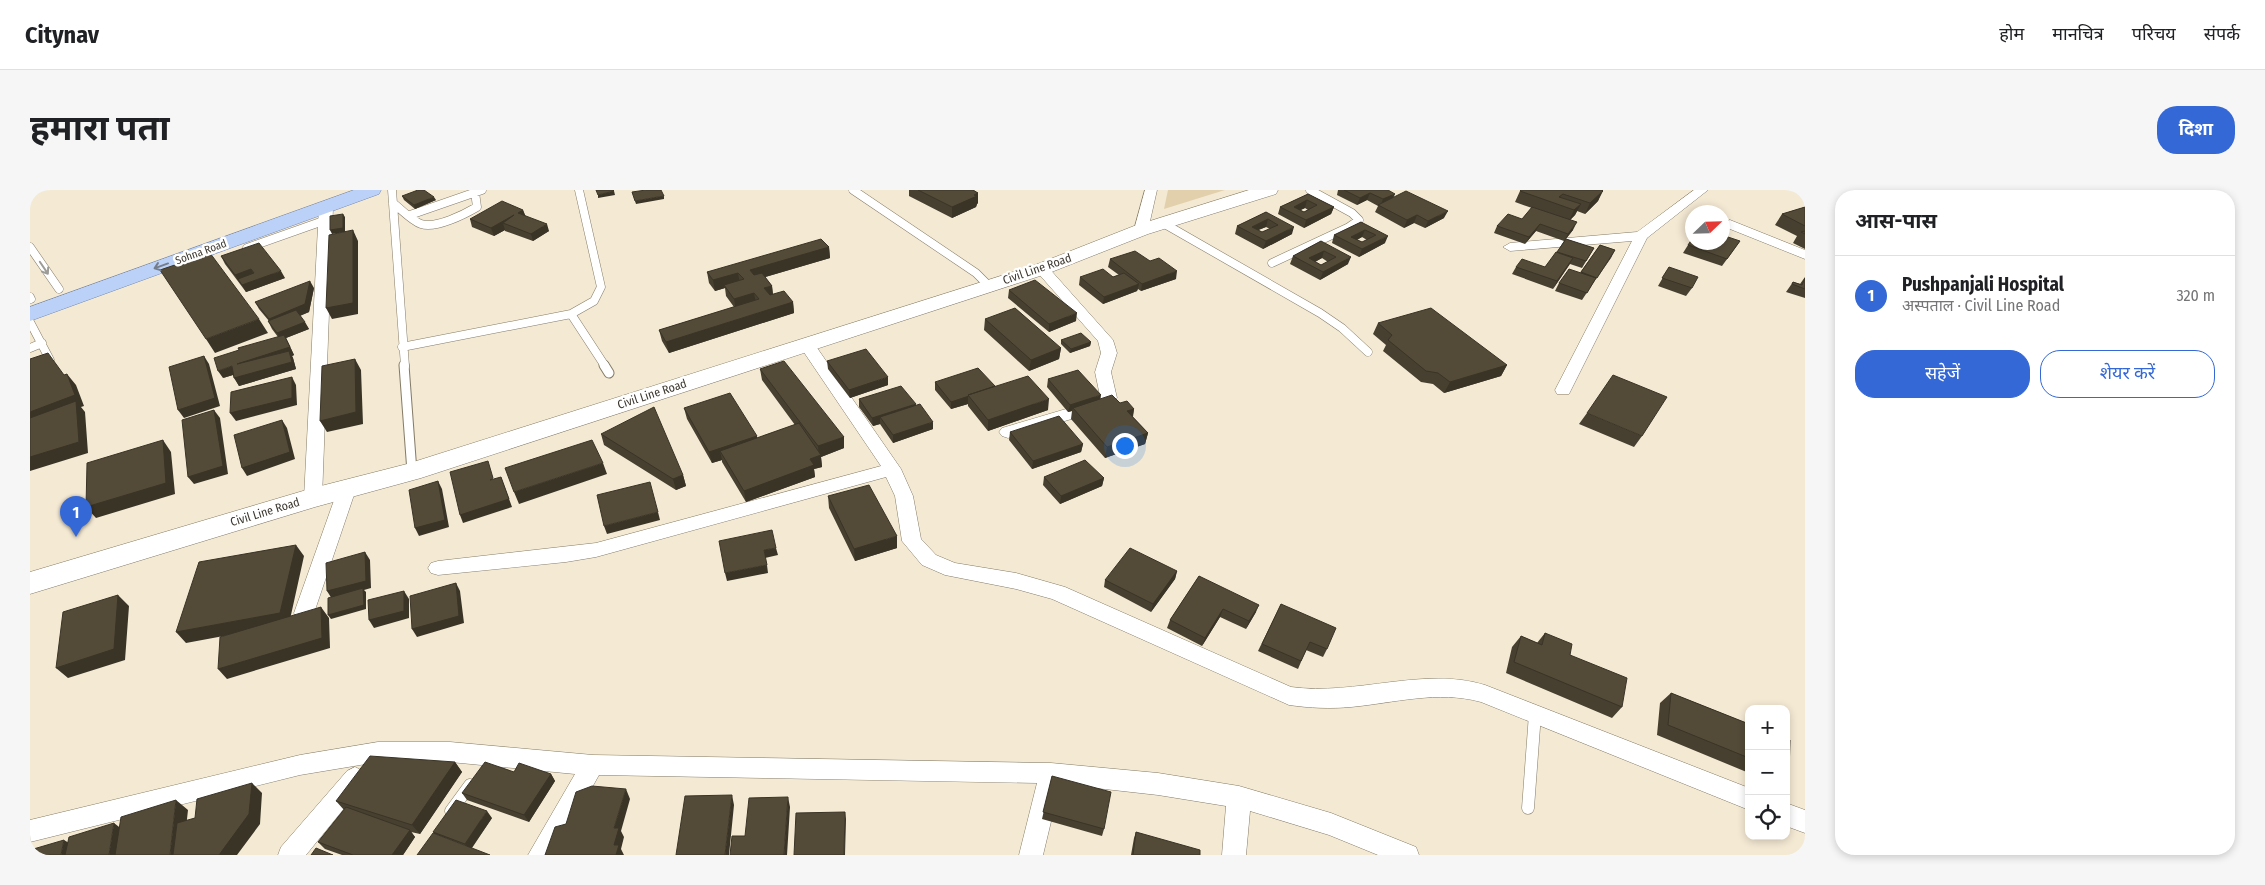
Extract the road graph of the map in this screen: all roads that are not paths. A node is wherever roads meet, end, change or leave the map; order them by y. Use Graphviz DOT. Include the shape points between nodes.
graph roads {
  1 [pos="392,190"];
  2 [pos="579,190"];
  3 [pos="853,190"];
  4 [pos="1151,190"];
  5 [pos="1269,190"];
  6 [pos="1310,190"];
  7 [pos="1702,190"];
  8 [pos="369,191"];
  9 [pos="478,191"];
  10 [pos="393,203"];
  11 [pos="327,206"];
  12 [pos="410,215"];
  13 [pos="1163,223"];
  14 [pos="1730,224"];
  15 [pos="1141,230"];
  16 [pos="1641,236"];
  17 [pos="30,247"];
  18 [pos="1510,248"];
  19 [pos="243,250"];
  20 [pos="1805,255"];
  21 [pos="1272,263"];
  22 [pos="1042,269"];
  23 [pos="988,286"];
  24 [pos="59,288"];
  25 [pos="30,302"];
  26 [pos="571,314"];
  27 [pos="30,322"];
  28 [pos="42,344"];
  29 [pos="807,345"];
  30 [pos="402,347"];
  31 [pos="30,348"];
  32 [pos="1368,352"];
  33 [pos="50,360"];
  34 [pos="609,373"];
  35 [pos="1563,390"];
  36 [pos="1008,432"];
  37 [pos="892,469"];
  38 [pos="412,472"];
  39 [pos="347,488"];
  40 [pos="313,498"];
  41 [pos="438,568"];
  42 [pos="30,583"];
  43 [pos="304,612"];
  44 [pos="1535,714"];
  45 [pos="378,752"];
  46 [pos="593,765"];
  47 [pos="482,768"];
  48 [pos="1051,773"];
  49 [pos="1239,797"];
  50 [pos="1745,798"];
  51 [pos="1528,808"];
  52 [pos="1790,816"];
  53 [pos="1805,822"];
  54 [pos="441,824"];
  55 [pos="30,831"];
  56 [pos="290,855"];
  57 [pos="540,855"];
  58 [pos="1031,855"];
  59 [pos="1234,855"];
  60 [pos="1408,855"];
  1 -- 10 [label="lane"];
  2 -- 26 [label="lane" via="601,287 596,302"];
  3 -- 23 [label="lane" via="976,272"];
  4 -- 15 [label="street"];
  5 -- 13 [label="street, Civil Line Road"];
  6 -- 21 [label="lane" via="1359,220"];
  7 -- 16 [label="street"];
  8 -- 11 [label="main road, Sohna Road"];
  9 -- 12 [label="lane"];
  9 -- 12 [label="lane" via="477,207 447,220 426,225"];
  10 -- 12 [label="lane"];
  10 -- 30 [label="lane"];
  11 -- 19 [label="lane"];
  11 -- 24 [label="main road, Sohna Road"];
  11 -- 25 [label="main road, Sohna Road, one-way"];
  11 -- 40 [label="street"];
  13 -- 15 [label="street, Civil Line Road"];
  13 -- 32 [label="lane" via="1320,312"];
  14 -- 20 [label="street"];
  15 -- 22 [label="street, Civil Line Road"];
  16 -- 18 [label="street"];
  16 -- 35 [label="street"];
  17 -- 24 [label="lane, one-way"];
  22 -- 23 [label="street, Civil Line Road"];
  22 -- 36 [label="street" via="1105,340 1109,353 1103,372 1109,398 1099,405"];
  23 -- 29 [label="street, Civil Line Road"];
  24 -- 25 [label="main road, Sohna Road"];
  26 -- 30 [label="lane"];
  26 -- 34 [label="lane"];
  27 -- 28 [label="lane"];
  28 -- 31 [label="lane"];
  28 -- 33 [label="lane"];
  29 -- 37 [label="street"];
  29 -- 38 [label="street, Civil Line Road"];
  30 -- 38 [label="lane"];
  37 -- 41 [label="street" via="596,550 566,556"];
  37 -- 44 [label="street" via="904,496 912,541 929,560 952,570 1016,581 1058,593 1289,696 1307,700 1459,688 1488,694"];
  38 -- 39 [label="street, Civil Line Road"];
  39 -- 40 [label="street, Civil Line Road"];
  39 -- 43 [label="street"];
  40 -- 42 [label="street, Civil Line Road"];
  44 -- 50 [label="street"];
  44 -- 51 [label="lane"];
  45 -- 47 [label="street" via="450,752"];
  45 -- 55 [label="street" via="300,765"];
  45 -- 56 [label="street"];
  46 -- 47 [label="street"];
  46 -- 48 [label="street"];
  46 -- 57 [label="street"];
  47 -- 54 [label="lane"];
  48 -- 49 [label="street" via="1158,784"];
  48 -- 58 [label="street"];
  49 -- 59 [label="street"];
  49 -- 60 [label="street" via="1331,824"];
  52 -- 53 [label="street"];
}
